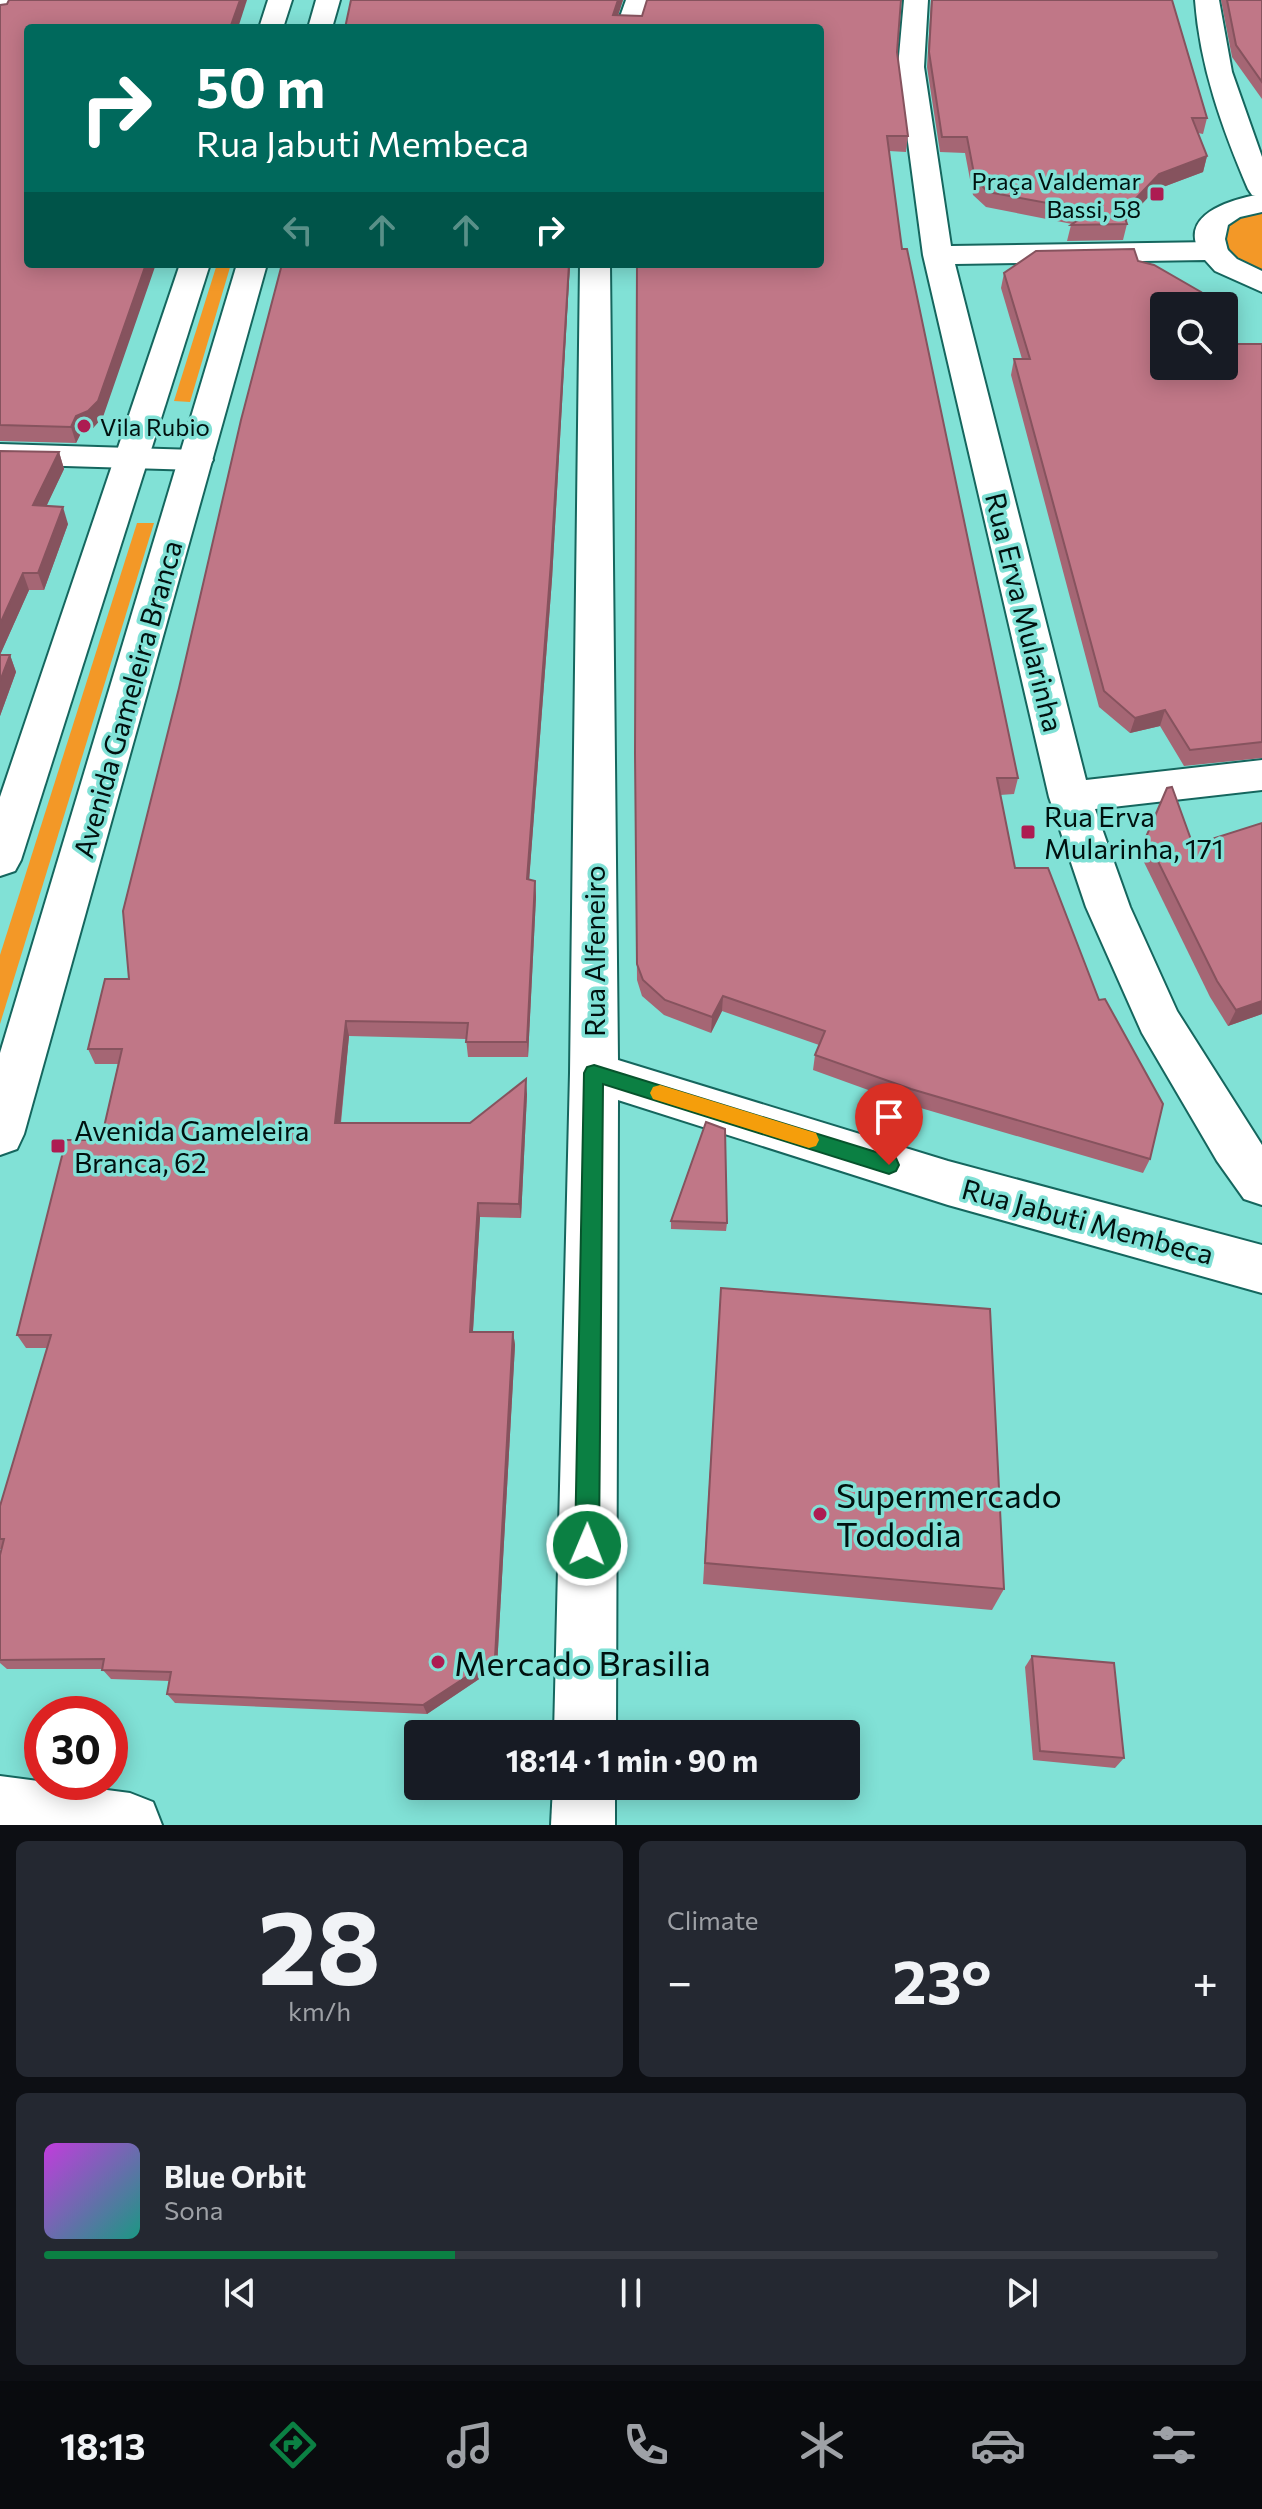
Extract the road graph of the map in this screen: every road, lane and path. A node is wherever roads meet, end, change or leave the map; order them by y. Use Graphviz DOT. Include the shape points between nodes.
graph roads {
  1 [pos="7,0"];
  2 [pos="280,0"];
  3 [pos="328,0"];
  4 [pos="638,0"];
  5 [pos="916,0"];
  6 [pos="1207,0"];
  7 [pos="0,12"];
  8 [pos="272,24"];
  9 [pos="321,24"];
  10 [pos="629,24"];
  11 [pos="1262,189"];
  12 [pos="1262,203"];
  13 [pos="1213,251"];
  14 [pos="938,255"];
  15 [pos="194,268"];
  16 [pos="251,268"];
  17 [pos="595,268"];
  18 [pos="1262,283"];
  19 [pos="0,454"];
  20 [pos="134,457"];
  21 [pos="196,460"];
  22 [pos="1262,775"];
  23 [pos="1070,797"];
  24 [pos="0,860"];
  25 [pos="594,1073"];
  26 [pos="0,1134"];
  27 [pos="1262,1183"];
  28 [pos="1262,1269"];
  29 [pos="585,1720"];
  30 [pos="584,1800"];
  31 [pos="0,1808"];
  32 [pos="130,1825"];
  33 [pos="583,1825"];
  1 -- 7 [label="street"];
  2 -- 8 [label="street"];
  3 -- 9 [label="street"];
  4 -- 10 [label="street"];
  5 -- 14 [label="street, Rua Erva Mularinha" via="911,67"];
  6 -- 11 [label="street" via="1227,97"];
  12 -- 13 [label="street" via="1224,213 1212,224 1208,237"];
  13 -- 14 [label="street"];
  13 -- 18 [label="street" via="1226,265"];
  14 -- 23 [label="street, Rua Erva Mularinha"];
  15 -- 20 [label="street"];
  16 -- 21 [label="street, Avenida Gameleira Branca"];
  17 -- 25 [label="street, Rua Alfeneiro"];
  19 -- 20 [label="street"];
  20 -- 21 [label="street"];
  20 -- 24 [label="street"];
  21 -- 26 [label="street, Avenida Gameleira Branca"];
  22 -- 23 [label="street"];
  23 -- 27 [label="street, Rua Erva Mularinha" via="1108,907 1158,1020"];
  25 -- 28 [label="street, Rua Jabuti Membeca" via="948,1183"];
  25 -- 29 [label="street, Rua Alfeneiro"];
  30 -- 33 [label="street"];
  31 -- 32 [label="street"];
}
